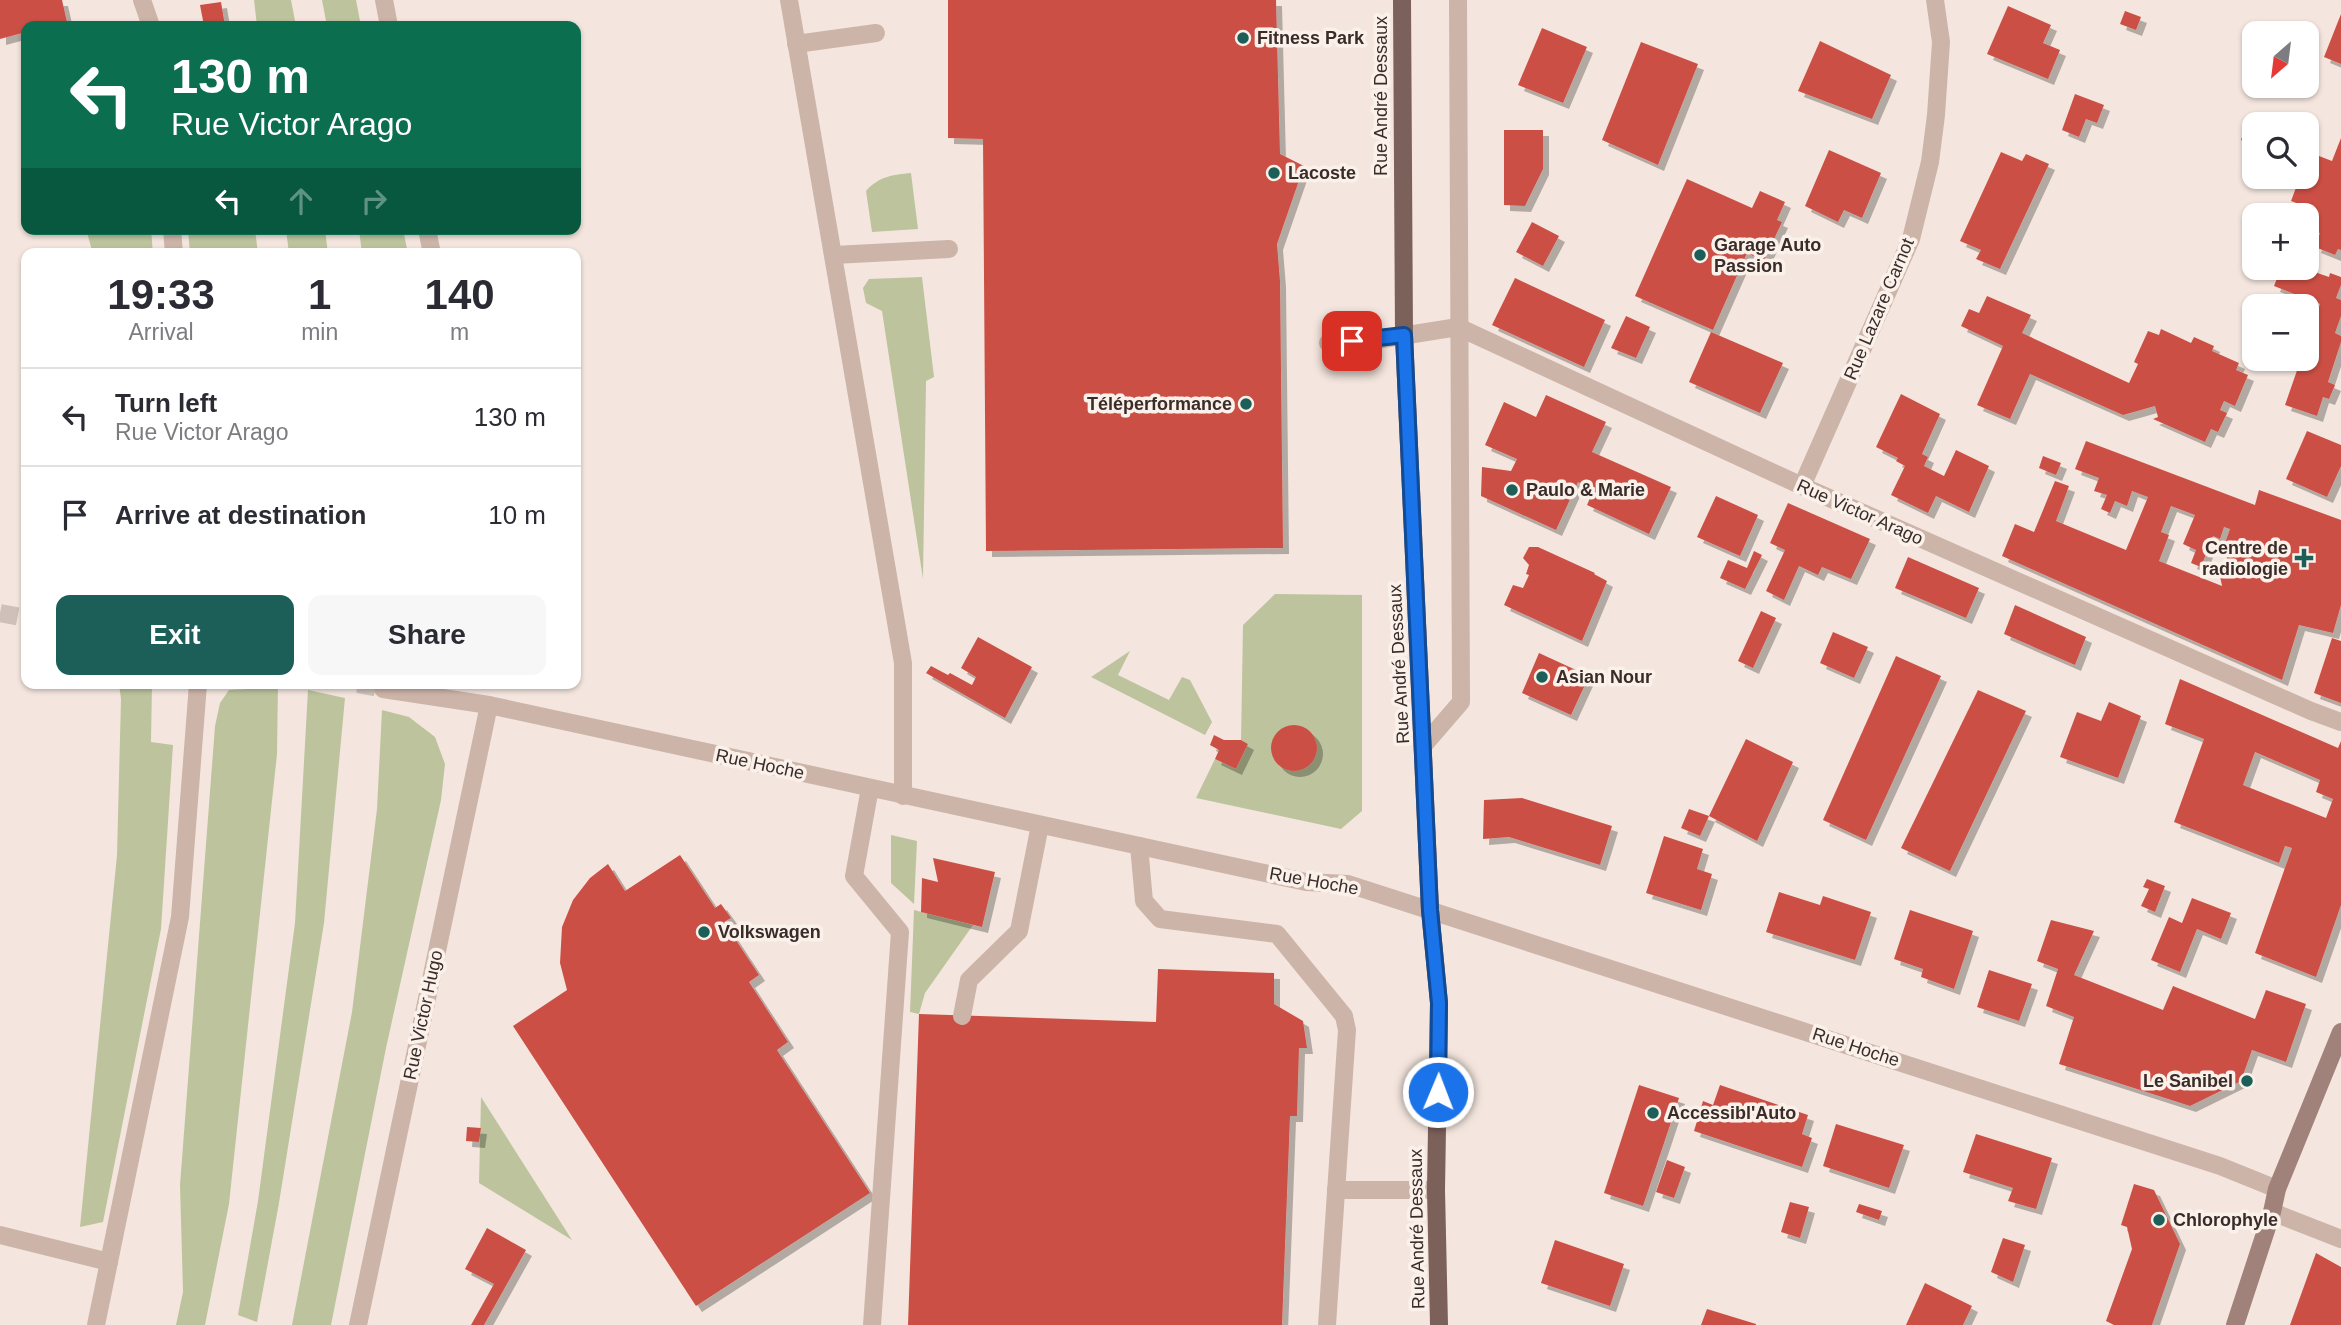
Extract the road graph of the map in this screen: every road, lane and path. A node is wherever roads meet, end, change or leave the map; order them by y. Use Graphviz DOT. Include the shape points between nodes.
graph roads {
  1 [pos="142,0"];
  2 [pos="384,0"];
  3 [pos="789,0"];
  4 [pos="1402,0"];
  5 [pos="1458,0"];
  6 [pos="1936,0"];
  7 [pos="149,21"];
  8 [pos="388,21"];
  9 [pos="876,33"];
  10 [pos="796,44"];
  11 [pos="949,250"];
  12 [pos="834,255"];
  13 [pos="1458,327"];
  14 [pos="1404,335"];
  15 [pos="1328,343"];
  16 [pos="1802,486"];
  17 [pos="198,689"];
  18 [pos="383,690"];
  19 [pos="469,693"];
  20 [pos="489,705"];
  21 [pos="2341,722"];
  22 [pos="1424,745"];
  23 [pos="870,788"];
  24 [pos="903,796"];
  25 [pos="1040,825"];
  26 [pos="1139,846"];
  27 [pos="1430,910"];
  28 [pos="962,1016"];
  29 [pos="2341,1032"];
  30 [pos="2277,1189"];
  31 [pos="1336,1190"];
  32 [pos="1436,1190"];
  33 [pos="2272,1212"];
  34 [pos="0,1235"];
  35 [pos="2341,1239"];
  36 [pos="109,1262"];
  37 [pos="96,1325"];
  38 [pos="358,1325"];
  39 [pos="872,1325"];
  40 [pos="1327,1325"];
  41 [pos="1439,1325"];
  42 [pos="2235,1325"];
  1 -- 7 [label="street"];
  2 -- 8 [label="street"];
  3 -- 10 [label="street"];
  4 -- 14 [label="main road, Rue André Dessaux"];
  5 -- 13 [label="street"];
  6 -- 16 [label="street, Rue Lazare Carnot" via="1941,42 1936,115 1911,239"];
  9 -- 10 [label="street"];
  10 -- 12 [label="street"];
  11 -- 12 [label="street"];
  12 -- 24 [label="street" via="903,663"];
  13 -- 14 [label="street"];
  13 -- 16 [label="street, Rue Victor Arago"];
  13 -- 22 [label="street" via="1461,702"];
  14 -- 15 [label="street"];
  14 -- 22 [label="main road, Rue André Dessaux"];
  16 -- 21 [label="street, Rue Victor Arago"];
  17 -- 36 [label="street" via="180,917"];
  18 -- 19 [label="street, Rue Hoche"];
  19 -- 20 [label="street, Rue Hoche"];
  20 -- 23 [label="street, Rue Hoche"];
  20 -- 38 [label="street, Rue Victor Hugo"];
  22 -- 27 [label="main road, Rue André Dessaux"];
  23 -- 24 [label="street, Rue Hoche"];
  23 -- 39 [label="street" via="854,876 900,932"];
  24 -- 25 [label="street, Rue Hoche"];
  25 -- 26 [label="street, Rue Hoche"];
  25 -- 28 [label="street" via="1019,931 969,980"];
  26 -- 27 [label="street, Rue Hoche" via="1306,882 1348,884"];
  26 -- 31 [label="street" via="1144,901 1160,919 1278,934 1343,1016 1347,1030"];
  27 -- 30 [label="street, Rue Hoche" via="2220,1166"];
  27 -- 32 [label="main road, Rue André Dessaux" via="1439,1003"];
  29 -- 30 [label="main road"];
  30 -- 33 [label="main road"];
  31 -- 32 [label="street"];
  31 -- 40 [label="street"];
  32 -- 41 [label="main road, Rue André Dessaux"];
  33 -- 35 [label="street"];
  33 -- 42 [label="main road"];
  34 -- 36 [label="street"];
  36 -- 37 [label="street"];
}
